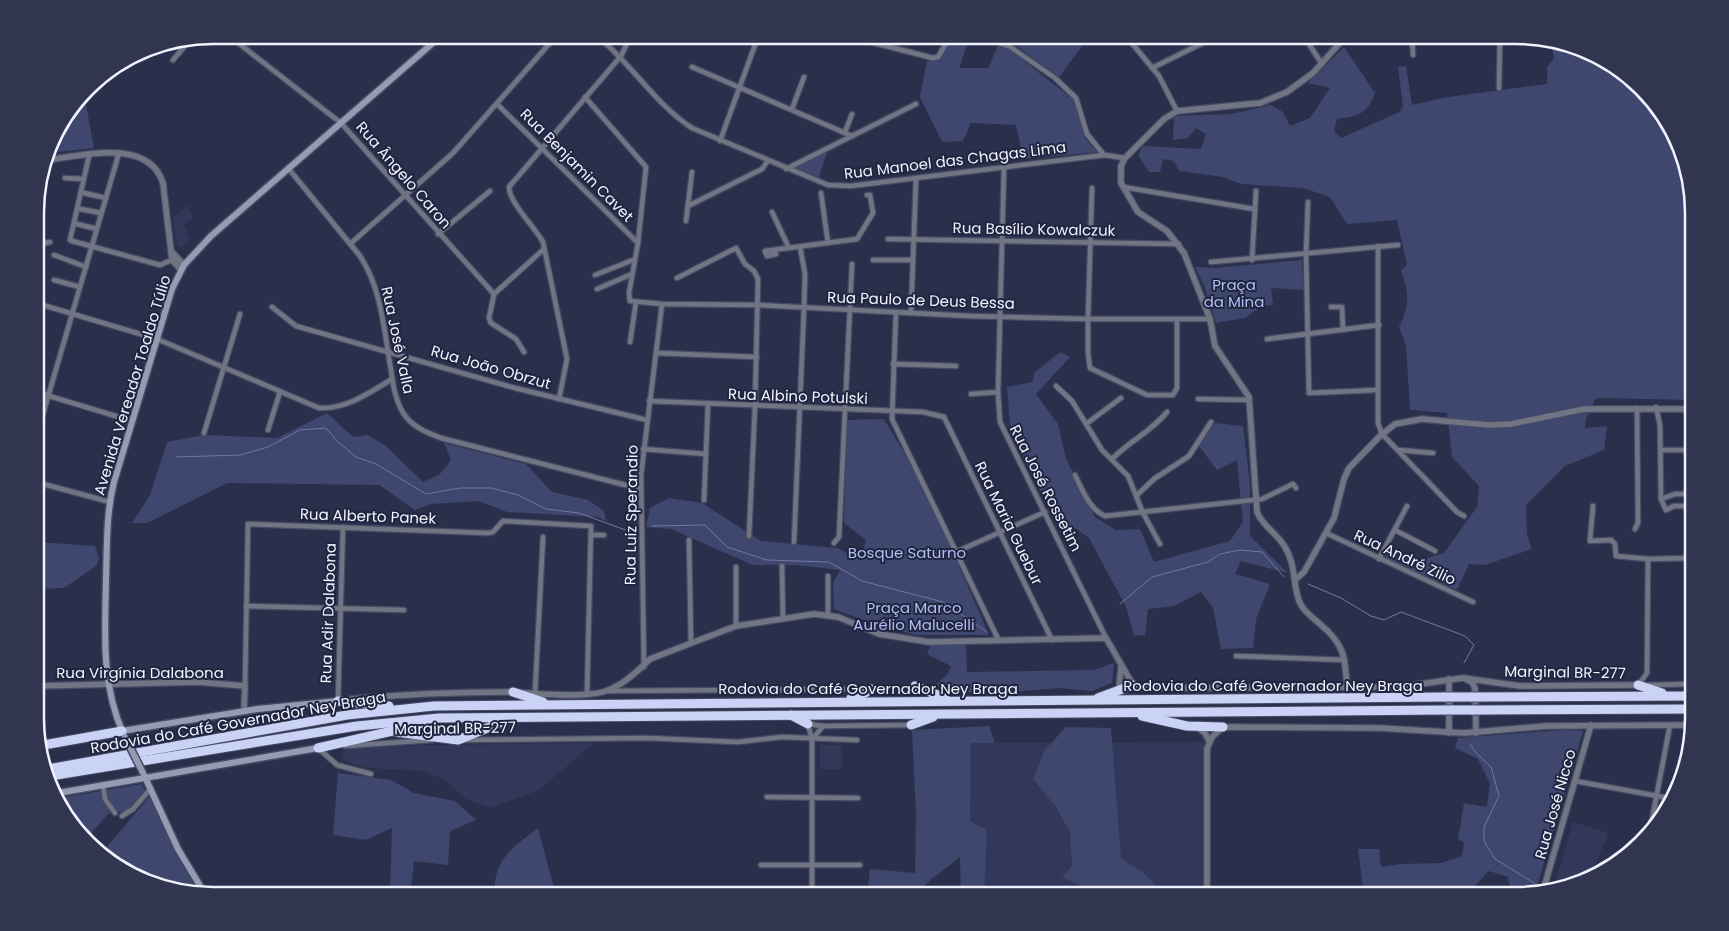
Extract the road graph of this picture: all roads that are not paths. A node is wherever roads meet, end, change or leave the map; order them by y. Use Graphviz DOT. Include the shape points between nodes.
graph roads {
  1 [pos="240,44"];
  2 [pos="432,44"];
  3 [pos="548,44"];
  4 [pos="607,44"];
  5 [pos="627,44"];
  6 [pos="879,44"];
  7 [pos="946,44"];
  8 [pos="1004,44"];
  9 [pos="1132,44"];
  10 [pos="1201,44"];
  11 [pos="1309,44"];
  12 [pos="1339,44"];
  13 [pos="1412,44"];
  14 [pos="1500,44"];
  15 [pos="755,45"];
  16 [pos="185,46"];
  17 [pos="1413,55"];
  18 [pos="621,56"];
  19 [pos="173,60"];
  20 [pos="1322,64"];
  21 [pos="692,67"];
  22 [pos="1152,68"];
  23 [pos="804,78"];
  24 [pos="740,87"];
  25 [pos="1499,88"];
  26 [pos="585,97"];
  27 [pos="497,104"];
  28 [pos="916,104"];
  29 [pos="792,109"];
  30 [pos="1177,111"];
  31 [pos="852,114"];
  32 [pos="341,123"];
  33 [pos="845,132"];
  34 [pos="852,136"];
  35 [pos="720,141"];
  36 [pos="542,148"];
  37 [pos="119,153"];
  38 [pos="1104,155"];
  39 [pos="89,156"];
  40 [pos="1125,158"];
  41 [pos="53,160"];
  42 [pos="768,161"];
  43 [pos="288,168"];
  44 [pos="786,168"];
  45 [pos="1004,168"];
  46 [pos="692,172"];
  47 [pos="65,178"];
  48 [pos="83,179"];
  49 [pos="916,179"];
  50 [pos="1123,187"];
  51 [pos="1092,188"];
  52 [pos="490,191"];
  53 [pos="1256,191"];
  54 [pos="84,193"];
  55 [pos="821,193"];
  56 [pos="866,195"];
  57 [pos="406,196"];
  58 [pos="106,198"];
  59 [pos="1308,202"];
  60 [pos="688,206"];
  61 [pos="80,209"];
  62 [pos="1254,209"];
  63 [pos="772,212"];
  64 [pos="101,213"];
  65 [pos="686,221"];
  66 [pos="77,224"];
  67 [pos="97,229"];
  68 [pos="438,234"];
  69 [pos="888,239"];
  70 [pos="914,239"];
  71 [pos="1003,240"];
  72 [pos="50,242"];
  73 [pos="1092,242"];
  74 [pos="44,243"];
  75 [pos="828,243"];
  76 [pos="350,244"];
  77 [pos="638,244"];
  78 [pos="1179,244"];
  79 [pos="92,245"];
  80 [pos="1398,245"];
  81 [pos="1378,246"];
  82 [pos="800,247"];
  83 [pos="789,248"];
  84 [pos="544,249"];
  85 [pos="171,250"];
  86 [pos="776,254"];
  87 [pos="1306,254"];
  88 [pos="54,255"];
  89 [pos="172,260"];
  90 [pos="634,260"];
  91 [pos="873,260"];
  92 [pos="913,260"];
  93 [pos="1252,260"];
  94 [pos="1211,262"];
  95 [pos="852,264"];
  96 [pos="86,267"];
  97 [pos="182,268"];
  98 [pos="632,274"];
  99 [pos="595,275"];
  100 [pos="677,278"];
  101 [pos="54,280"];
  102 [pos="80,287"];
  103 [pos="597,289"];
  104 [pos="494,294"];
  105 [pos="636,302"];
  106 [pos="662,304"];
  107 [pos="44,305"];
  108 [pos="758,305"];
  109 [pos="272,307"];
  110 [pos="1331,307"];
  111 [pos="804,308"];
  112 [pos="850,310"];
  113 [pos="896,312"];
  114 [pos="911,313"];
  115 [pos="72,314"];
  116 [pos="240,314"];
  117 [pos="1002,316"];
  118 [pos="1088,319"];
  119 [pos="1210,319"];
  120 [pos="1177,320"];
  121 [pos="1379,325"];
  122 [pos="1343,330"];
  123 [pos="1307,335"];
  124 [pos="157,339"];
  125 [pos="1267,339"];
  126 [pos="630,342"];
  127 [pos="387,351"];
  128 [pos="524,352"];
  129 [pos="656,353"];
  130 [pos="757,357"];
  131 [pos="893,364"];
  132 [pos="956,366"];
  133 [pos="224,367"];
  134 [pos="392,379"];
  135 [pos="1056,386"];
  136 [pos="1377,390"];
  137 [pos="280,392"];
  138 [pos="998,392"];
  139 [pos="971,394"];
  140 [pos="44,395"];
  141 [pos="48,396"];
  142 [pos="1122,398"];
  143 [pos="559,399"];
  144 [pos="1198,399"];
  145 [pos="1249,400"];
  146 [pos="649,401"];
  147 [pos="708,404"];
  148 [pos="755,406"];
  149 [pos="800,407"];
  150 [pos="1637,407"];
  151 [pos="1656,408"];
  152 [pos="845,409"];
  153 [pos="1685,409"];
  154 [pos="44,410"];
  155 [pos="891,412"];
  156 [pos="1167,412"];
  157 [pos="944,417"];
  158 [pos="647,420"];
  159 [pos="132,421"];
  160 [pos="1211,422"];
  161 [pos="1086,424"];
  162 [pos="268,430"];
  163 [pos="204,433"];
  164 [pos="1382,434"];
  165 [pos="643,449"];
  166 [pos="1398,450"];
  167 [pos="1661,450"];
  168 [pos="1685,450"];
  169 [pos="1433,453"];
  170 [pos="706,454"];
  171 [pos="1113,458"];
  172 [pos="1075,474"];
  173 [pos="44,484"];
  174 [pos="1296,488"];
  175 [pos="641,489"];
  176 [pos="1685,494"];
  177 [pos="1137,495"];
  178 [pos="1661,499"];
  179 [pos="704,500"];
  180 [pos="1255,500"];
  181 [pos="110,502"];
  182 [pos="1407,506"];
  183 [pos="1593,506"];
  184 [pos="1685,506"];
  185 [pos="1045,512"];
  186 [pos="1143,513"];
  187 [pos="1464,516"];
  188 [pos="343,527"];
  189 [pos="1635,529"];
  190 [pos="1395,530"];
  191 [pos="999,532"];
  192 [pos="1326,533"];
  193 [pos="590,534"];
  194 [pos="604,535"];
  195 [pos="543,536"];
  196 [pos="749,536"];
  197 [pos="689,540"];
  198 [pos="794,542"];
  199 [pos="834,543"];
  200 [pos="1160,544"];
  201 [pos="1435,551"];
  202 [pos="956,552"];
  203 [pos="1685,558"];
  204 [pos="1379,559"];
  205 [pos="1648,559"];
  206 [pos="782,566"];
  207 [pos="736,567"];
  208 [pos="828,576"];
  209 [pos="1296,579"];
  210 [pos="1473,602"];
  211 [pos="246,606"];
  212 [pos="341,608"];
  213 [pos="404,610"];
  214 [pos="828,615"];
  215 [pos="783,618"];
  216 [pos="736,626"];
  217 [pos="1106,638"];
  218 [pos="1052,640"];
  219 [pos="999,641"];
  220 [pos="691,644"];
  221 [pos="1236,656"];
  222 [pos="1346,660"];
  223 [pos="1121,665"];
  224 [pos="644,667"];
  225 [pos="1463,678"];
  226 [pos="1449,679"];
  227 [pos="107,683"];
  228 [pos="1685,684"];
  229 [pos="1133,685"];
  230 [pos="1638,685"];
  231 [pos="44,686"];
  232 [pos="244,686"];
  233 [pos="915,686"];
  234 [pos="1347,687"];
  235 [pos="871,689"];
  236 [pos="1119,689"];
  237 [pos="610,691"];
  238 [pos="513,692"];
  239 [pos="535,693"];
  240 [pos="587,694"];
  241 [pos="1669,696"];
  242 [pos="1685,696"];
  243 [pos="1094,700"];
  244 [pos="338,701"];
  245 [pos="968,701"];
  246 [pos="812,702"];
  247 [pos="550,704"];
  248 [pos="407,708"];
  249 [pos="1685,709"];
  250 [pos="244,711"];
  251 [pos="1128,712"];
  252 [pos="940,714"];
  253 [pos="791,715"];
  254 [pos="490,717"];
  255 [pos="514,717"];
  256 [pos="808,724"];
  257 [pos="911,725"];
  258 [pos="1591,725"];
  259 [pos="1670,725"];
  260 [pos="1685,725"];
  261 [pos="823,726"];
  262 [pos="1196,727"];
  263 [pos="1223,727"];
  264 [pos="389,730"];
  265 [pos="1449,733"];
  266 [pos="1476,733"];
  267 [pos="124,734"];
  268 [pos="458,740"];
  269 [pos="812,740"];
  270 [pos="857,740"];
  271 [pos="1209,741"];
  272 [pos="46,745"];
  273 [pos="318,748"];
  274 [pos="51,768"];
  275 [pos="371,774"];
  276 [pos="54,775"];
  277 [pos="145,775"];
  278 [pos="1575,781"];
  279 [pos="103,785"];
  280 [pos="151,788"];
  281 [pos="61,792"];
  282 [pos="1657,796"];
  283 [pos="767,797"];
  284 [pos="1665,797"];
  285 [pos="812,798"];
  286 [pos="858,798"];
  287 [pos="115,813"];
  288 [pos="122,816"];
  289 [pos="1652,818"];
  290 [pos="761,865"];
  291 [pos="812,865"];
  292 [pos="860,865"];
  293 [pos="1545,885"];
  294 [pos="200,886"];
  295 [pos="812,887"];
  296 [pos="1207,887"];
  1 -- 32 [label="street, Rua Ângelo Caron"];
  2 -- 32 [label="main road, Avenida Vereador Toaldo Túlio"];
  3 -- 27 [label="street"];
  4 -- 18 [label="street, Rua Manoel das Chagas Lima"];
  5 -- 18 [label="street"];
  6 -- 7 [label="street" via="933,58 938,57"];
  8 -- 38 [label="street" via="1055,78 1076,98 1087,134"];
  9 -- 22 [label="street"];
  10 -- 22 [label="street"];
  11 -- 20 [label="street"];
  12 -- 20 [label="street"];
  13 -- 17 [label="street"];
  14 -- 25 [label="street"];
  15 -- 24 [label="street"];
  16 -- 19 [label="street"];
  18 -- 26 [label="street"];
  18 -- 35 [label="street, Rua Manoel das Chagas Lima" via="678,119"];
  20 -- 30 [label="street" via="1287,92 1260,103"];
  21 -- 24 [label="street"];
  22 -- 30 [label="street"];
  23 -- 29 [label="street"];
  24 -- 29 [label="street"];
  24 -- 35 [label="street"];
  26 -- 36 [label="street"];
  26 -- 77 [label="street" via="646,168"];
  27 -- 36 [label="street, Rua Benjamin Cavet"];
  27 -- 57 [label="street" via="453,153"];
  28 -- 34 [label="street"];
  29 -- 33 [label="street"];
  30 -- 40 [label="street" via="1164,118"];
  31 -- 33 [label="street"];
  32 -- 43 [label="main road, Avenida Vereador Toaldo Túlio"];
  32 -- 57 [label="street, Rua Ângelo Caron"];
  33 -- 34 [label="street"];
  34 -- 44 [label="street"];
  35 -- 42 [label="street, Rua Manoel das Chagas Lima"];
  36 -- 77 [label="street, Rua Benjamin Cavet"];
  36 -- 84 [label="street" via="509,187 510,198 534,226"];
  37 -- 39 [label="street"];
  37 -- 58 [label="street"];
  37 -- 85 [label="street" via="145,159 158,172 164,190"];
  38 -- 40 [label="street, Rua Manoel das Chagas Lima"];
  38 -- 45 [label="street, Rua Manoel das Chagas Lima"];
  39 -- 41 [label="street"];
  39 -- 48 [label="street"];
  40 -- 50 [label="street" via="1120,175"];
  42 -- 44 [label="street, Rua Manoel das Chagas Lima"];
  42 -- 60 [label="street" via="762,169"];
  43 -- 76 [label="street, Rua José Valla"];
  43 -- 97 [label="main road, Avenida Vereador Toaldo Túlio" via="202,244"];
  44 -- 49 [label="street, Rua Manoel das Chagas Lima" via="837,186"];
  45 -- 49 [label="street, Rua Manoel das Chagas Lima"];
  45 -- 71 [label="street, Rua José Rossetim"];
  46 -- 60 [label="street"];
  47 -- 48 [label="street"];
  48 -- 79 [label="street" via="71,241"];
  49 -- 70 [label="street"];
  50 -- 62 [label="street"];
  50 -- 78 [label="street" via="1138,212 1167,231"];
  51 -- 73 [label="street"];
  52 -- 68 [label="street"];
  53 -- 62 [label="street"];
  54 -- 58 [label="street"];
  55 -- 75 [label="street"];
  56 -- 75 [label="street" via="870,195 873,213 857,239"];
  57 -- 68 [label="street, Rua Ângelo Caron"];
  57 -- 76 [label="street"];
  58 -- 64 [label="street"];
  59 -- 87 [label="street"];
  60 -- 65 [label="street"];
  61 -- 64 [label="street"];
  62 -- 93 [label="street"];
  63 -- 83 [label="street"];
  64 -- 67 [label="street"];
  66 -- 67 [label="street"];
  67 -- 79 [label="street"];
  68 -- 104 [label="street, Rua Ângelo Caron"];
  69 -- 70 [label="street, Rua Basílio Kowalczuk"];
  70 -- 71 [label="street, Rua Basílio Kowalczuk"];
  70 -- 92 [label="street"];
  71 -- 73 [label="street, Rua Basílio Kowalczuk"];
  71 -- 117 [label="street, Rua José Rossetim"];
  72 -- 74 [label="street"];
  73 -- 78 [label="street, Rua Basílio Kowalczuk"];
  73 -- 118 [label="street"];
  75 -- 82 [label="street"];
  76 -- 127 [label="street, Rua José Valla" via="373,281"];
  77 -- 90 [label="street"];
  78 -- 119 [label="street"];
  79 -- 89 [label="street" via="160,266"];
  79 -- 96 [label="street"];
  80 -- 81 [label="street"];
  81 -- 87 [label="street"];
  81 -- 121 [label="street"];
  82 -- 83 [label="street"];
  82 -- 111 [label="street"];
  83 -- 86 [label="street" via="765,251 767,256"];
  84 -- 104 [label="street"];
  84 -- 143 [label="street" via="567,359"];
  85 -- 89 [label="street"];
  85 -- 97 [label="street"];
  87 -- 93 [label="street"];
  87 -- 123 [label="street"];
  88 -- 96 [label="street"];
  89 -- 97 [label="street"];
  90 -- 98 [label="street"];
  90 -- 99 [label="street"];
  91 -- 92 [label="street"];
  92 -- 114 [label="street"];
  93 -- 94 [label="street"];
  95 -- 112 [label="street"];
  96 -- 102 [label="street"];
  97 -- 124 [label="main road, Avenida Vereador Toaldo Túlio"];
  98 -- 103 [label="street"];
  98 -- 105 [label="street, Rua Paulo de Deus Bessa" via="630,301"];
  100 -- 108 [label="street" via="736,248 758,280"];
  101 -- 102 [label="street"];
  102 -- 115 [label="street"];
  104 -- 128 [label="street" via="489,318 491,323 516,339"];
  105 -- 106 [label="street, Rua Paulo de Deus Bessa"];
  105 -- 126 [label="street"];
  106 -- 108 [label="street, Rua Paulo de Deus Bessa"];
  106 -- 129 [label="street, Rua Luiz Sperandio"];
  107 -- 115 [label="street"];
  108 -- 111 [label="street, Rua Paulo de Deus Bessa"];
  108 -- 130 [label="street"];
  109 -- 127 [label="street, Rua João Obrzut" via="299,327"];
  110 -- 122 [label="street" via="1342,307"];
  111 -- 112 [label="street, Rua Paulo de Deus Bessa"];
  111 -- 149 [label="street"];
  112 -- 113 [label="street, Rua Paulo de Deus Bessa"];
  112 -- 152 [label="street"];
  113 -- 114 [label="street, Rua Paulo de Deus Bessa"];
  113 -- 131 [label="street"];
  114 -- 117 [label="street, Rua Paulo de Deus Bessa"];
  115 -- 124 [label="street"];
  115 -- 141 [label="street"];
  116 -- 133 [label="street"];
  117 -- 118 [label="street, Rua Paulo de Deus Bessa"];
  117 -- 138 [label="street, Rua José Rossetim"];
  118 -- 120 [label="street, Rua Paulo de Deus Bessa"];
  118 -- 120 [label="street" via="1090,368 1147,394 1173,396 1177,388"];
  119 -- 120 [label="street, Rua Paulo de Deus Bessa"];
  119 -- 145 [label="street" via="1215,346"];
  121 -- 122 [label="street"];
  121 -- 136 [label="street"];
  122 -- 123 [label="street"];
  123 -- 125 [label="street"];
  123 -- 136 [label="street" via="1309,393"];
  124 -- 133 [label="street"];
  124 -- 159 [label="main road, Avenida Vereador Toaldo Túlio"];
  127 -- 134 [label="street, Rua José Valla"];
  127 -- 143 [label="street, Rua João Obrzut"];
  129 -- 130 [label="street"];
  129 -- 146 [label="street, Rua Luiz Sperandio"];
  130 -- 148 [label="street"];
  131 -- 132 [label="street"];
  131 -- 155 [label="street"];
  133 -- 137 [label="street"];
  133 -- 163 [label="street"];
  134 -- 137 [label="street" via="359,399 334,408 312,406"];
  134 -- 175 [label="street, Rua José Valla" via="404,415 415,426 433,435"];
  135 -- 161 [label="street" via="1072,400"];
  136 -- 164 [label="street" via="1378,423"];
  137 -- 162 [label="street"];
  138 -- 139 [label="street"];
  138 -- 185 [label="street, Rua José Rossetim" via="998,413 1003,433"];
  140 -- 141 [label="street"];
  141 -- 154 [label="street"];
  141 -- 159 [label="street"];
  142 -- 161 [label="street"];
  143 -- 158 [label="street, Rua João Obrzut"];
  144 -- 145 [label="street"];
  145 -- 180 [label="street"];
  146 -- 147 [label="street, Rua Albino Potulski"];
  146 -- 158 [label="street, Rua Luiz Sperandio"];
  147 -- 148 [label="street, Rua Albino Potulski"];
  147 -- 170 [label="street"];
  148 -- 149 [label="street, Rua Albino Potulski"];
  148 -- 196 [label="street"];
  149 -- 152 [label="street, Rua Albino Potulski"];
  149 -- 198 [label="street"];
  150 -- 151 [label="street"];
  150 -- 164 [label="street" via="1584,409 1510,424 1415,419 1395,424"];
  150 -- 189 [label="street" via="1638,523"];
  151 -- 153 [label="street"];
  151 -- 167 [label="street"];
  152 -- 155 [label="street, Rua Albino Potulski"];
  152 -- 199 [label="street" via="840,537"];
  155 -- 157 [label="street, Rua Albino Potulski" via="922,412"];
  155 -- 202 [label="street"];
  156 -- 171 [label="street" via="1160,422"];
  157 -- 191 [label="street, Rua Maria Guebur"];
  158 -- 165 [label="street, Rua Luiz Sperandio"];
  159 -- 181 [label="main road, Avenida Vereador Toaldo Túlio"];
  160 -- 177 [label="street" via="1188,456"];
  161 -- 171 [label="street" via="1102,450"];
  164 -- 166 [label="street"];
  164 -- 192 [label="street" via="1349,468 1334,518"];
  165 -- 170 [label="street"];
  165 -- 175 [label="street, Rua Luiz Sperandio"];
  166 -- 169 [label="street"];
  166 -- 187 [label="street"];
  167 -- 168 [label="street"];
  167 -- 178 [label="street"];
  170 -- 179 [label="street"];
  171 -- 177 [label="street" via="1128,476"];
  172 -- 186 [label="street" via="1098,513 1105,516"];
  173 -- 181 [label="street"];
  174 -- 180 [label="street" via="1293,484"];
  175 -- 224 [label="street, Rua Luiz Sperandio"];
  176 -- 178 [label="street"];
  177 -- 186 [label="street"];
  178 -- 184 [label="street" via="1666,510"];
  180 -- 186 [label="street"];
  180 -- 209 [label="street" via="1260,519 1285,547"];
  181 -- 227 [label="main road, Avenida Vereador Toaldo Túlio" via="105,649"];
  182 -- 190 [label="street"];
  183 -- 205 [label="street" via="1590,541 1611,540 1615,544 1616,556"];
  185 -- 191 [label="street"];
  185 -- 217 [label="street, Rua José Rossetim"];
  186 -- 200 [label="street"];
  188 -- 193 [label="street, Rua Alberto Panek" via="488,532 494,531 503,521 591,526"];
  188 -- 211 [label="street, Rua Alberto Panek" via="248,524"];
  188 -- 212 [label="street, Rua Adir Dalabona"];
  190 -- 201 [label="street"];
  190 -- 204 [label="street"];
  191 -- 202 [label="street"];
  191 -- 218 [label="street, Rua Maria Guebur"];
  192 -- 204 [label="street, Rua André Zilio"];
  192 -- 209 [label="street" via="1304,572"];
  193 -- 194 [label="street"];
  193 -- 240 [label="street"];
  195 -- 239 [label="street"];
  197 -- 220 [label="street"];
  202 -- 219 [label="street"];
  203 -- 205 [label="street"];
  204 -- 210 [label="street, Rua André Zilio"];
  205 -- 230 [label="street" via="1647,673"];
  206 -- 215 [label="street"];
  207 -- 216 [label="street"];
  208 -- 214 [label="street"];
  209 -- 222 [label="street" via="1302,606 1332,634"];
  211 -- 212 [label="street"];
  211 -- 232 [label="street"];
  212 -- 213 [label="street"];
  212 -- 244 [label="street, Rua Adir Dalabona"];
  214 -- 215 [label="street"];
  214 -- 219 [label="street" via="897,639"];
  215 -- 216 [label="street"];
  216 -- 220 [label="street"];
  217 -- 218 [label="street"];
  217 -- 223 [label="street, Rua José Rossetim"];
  218 -- 219 [label="street"];
  220 -- 224 [label="street" via="650,659"];
  221 -- 222 [label="street"];
  222 -- 234 [label="street"];
  223 -- 229 [label="street, Rua José Rossetim"];
  223 -- 236 [label="street"];
  224 -- 237 [label="street"];
  225 -- 226 [label="street, Marginal BR-277"];
  225 -- 230 [label="street, Marginal BR-277" via="1520,686"];
  225 -- 266 [label="street" via="1475,689"];
  226 -- 234 [label="street, Marginal BR-277" via="1410,686"];
  226 -- 265 [label="street"];
  227 -- 231 [label="street, Rua Virgínia Dalabona"];
  227 -- 232 [label="street, Rua Virgínia Dalabona" via="198,682"];
  227 -- 267 [label="main road, Avenida Vereador Toaldo Túlio"];
  228 -- 230 [label="street"];
  229 -- 234 [label="street, Marginal BR-277" via="1141,688"];
  229 -- 236 [label="highway"];
  230 -- 241 [label="highway"];
  232 -- 250 [label="street"];
  233 -- 245 [label="highway" via="938,696"];
  235 -- 237 [label="street"];
  235 -- 246 [label="highway" via="858,696"];
  236 -- 243 [label="highway"];
  237 -- 240 [label="street" via="600,695"];
  238 -- 239 [label="street"];
  238 -- 244 [label="street" via="415,694"];
  238 -- 247 [label="highway"];
  239 -- 240 [label="street" via="552,696"];
  241 -- 242 [label="highway, Rodovia do Café Governador Ney Braga"];
  241 -- 243 [label="highway, Rodovia do Café Governador Ney Braga"];
  243 -- 245 [label="highway, Rodovia do Café Governador Ney Braga"];
  244 -- 248 [label="highway"];
  244 -- 250 [label="main road"];
  245 -- 246 [label="highway, Rodovia do Café Governador Ney Braga"];
  246 -- 247 [label="highway, Rodovia do Café Governador Ney Braga"];
  247 -- 248 [label="highway, Rodovia do Café Governador Ney Braga"];
  248 -- 274 [label="highway, Rodovia do Café Governador Ney Braga" via="347,715"];
  249 -- 251 [label="highway, Rodovia do Café Governador Ney Braga"];
  250 -- 267 [label="main road"];
  251 -- 252 [label="highway, Rodovia do Café Governador Ney Braga"];
  251 -- 262 [label="highway"];
  252 -- 253 [label="highway, Rodovia do Café Governador Ney Braga"];
  252 -- 257 [label="highway"];
  253 -- 255 [label="highway, Rodovia do Café Governador Ney Braga"];
  253 -- 256 [label="highway"];
  254 -- 255 [label="highway, Rodovia do Café Governador Ney Braga"];
  254 -- 264 [label="highway"];
  254 -- 276 [label="highway, Rodovia do Café Governador Ney Braga" via="357,726"];
  255 -- 268 [label="highway"];
  256 -- 261 [label="street"];
  256 -- 269 [label="street"];
  257 -- 261 [label="street"];
  258 -- 259 [label="street"];
  258 -- 266 [label="street"];
  258 -- 278 [label="street, Rua José Nicco"];
  259 -- 260 [label="street"];
  259 -- 282 [label="street"];
  261 -- 269 [label="street"];
  262 -- 263 [label="highway"];
  262 -- 271 [label="street" via="1205,733"];
  263 -- 265 [label="street" via="1370,728"];
  263 -- 271 [label="street"];
  264 -- 268 [label="highway"];
  264 -- 273 [label="highway"];
  265 -- 266 [label="street"];
  267 -- 272 [label="highway"];
  267 -- 277 [label="main road, Avenida Vereador Toaldo Túlio, bridge"];
  268 -- 269 [label="street, Marginal BR-277" via="647,738 732,742 782,737"];
  268 -- 273 [label="street, Marginal BR-277"];
  269 -- 270 [label="street, Marginal BR-277"];
  269 -- 285 [label="street"];
  271 -- 296 [label="street" via="1206,762"];
  273 -- 275 [label="street" via="337,765"];
  273 -- 277 [label="main road, Marginal BR-277"];
  277 -- 279 [label="main road, Marginal BR-277"];
  277 -- 280 [label="main road, Avenida Vereador Toaldo Túlio"];
  278 -- 282 [label="street"];
  278 -- 293 [label="street, Rua José Nicco"];
  279 -- 281 [label="main road, Marginal BR-277"];
  279 -- 287 [label="street" via="105,799"];
  280 -- 288 [label="street" via="133,809"];
  280 -- 294 [label="main road, Avenida Vereador Toaldo Túlio" via="178,849"];
  282 -- 284 [label="street"];
  282 -- 289 [label="street"];
  283 -- 285 [label="street"];
  285 -- 286 [label="street"];
  285 -- 291 [label="street"];
  290 -- 291 [label="street"];
  291 -- 292 [label="street"];
  291 -- 295 [label="street"];
}
